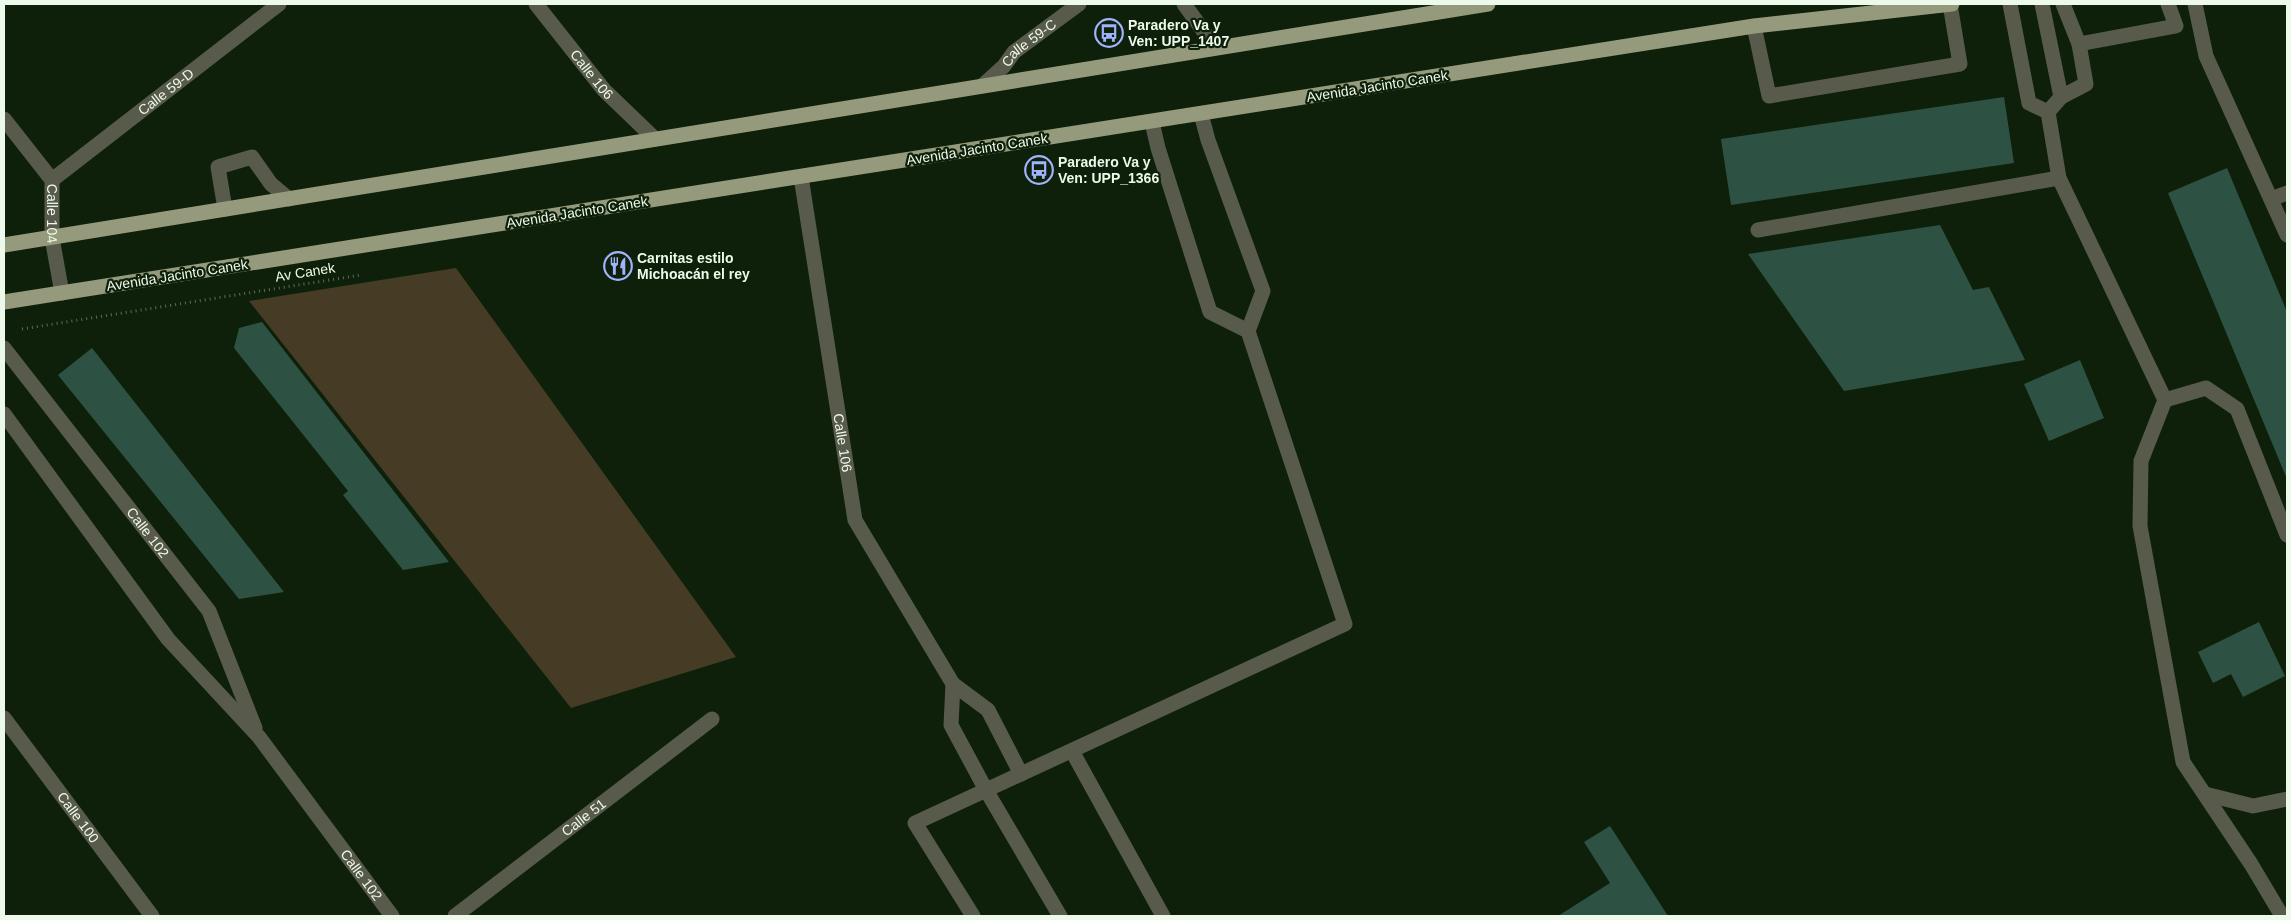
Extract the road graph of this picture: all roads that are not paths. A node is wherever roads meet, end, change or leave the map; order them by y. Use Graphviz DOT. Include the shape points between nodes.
graph roads {
  1 [pos="279,4"];
  2 [pos="536,4"];
  3 [pos="1079,4"];
  4 [pos="1184,4"];
  5 [pos="1488,4"];
  6 [pos="1951,4"];
  7 [pos="2010,4"];
  8 [pos="2042,4"];
  9 [pos="2063,4"];
  10 [pos="2168,4"];
  11 [pos="2195,4"];
  12 [pos="1754,26"];
  13 [pos="2079,44"];
  14 [pos="1220,47"];
  15 [pos="982,86"];
  16 [pos="2061,97"];
  17 [pos="2048,112"];
  18 [pos="1201,114"];
  19 [pos="4,119"];
  20 [pos="1152,122"];
  21 [pos="655,139"];
  22 [pos="800,177"];
  23 [pos="2059,178"];
  24 [pos="52,180"];
  25 [pos="2287,193"];
  26 [pos="289,199"];
  27 [pos="2271,199"];
  28 [pos="225,209"];
  29 [pos="1758,230"];
  30 [pos="2287,235"];
  31 [pos="52,238"];
  32 [pos="4,245"];
  33 [pos="62,294"];
  34 [pos="4,302"];
  35 [pos="1248,331"];
  36 [pos="4,348"];
  37 [pos="2165,400"];
  38 [pos="4,414"];
  39 [pos="2287,535"];
  40 [pos="953,684"];
  41 [pos="4,718"];
  42 [pos="712,719"];
  43 [pos="258,737"];
  44 [pos="1072,750"];
  45 [pos="1022,774"];
  46 [pos="986,790"];
  47 [pos="2205,794"];
  48 [pos="2287,799"];
  49 [pos="152,916"];
  50 [pos="392,916"];
  51 [pos="455,916"];
  52 [pos="973,916"];
  53 [pos="1060,916"];
  54 [pos="1163,916"];
  55 [pos="2282,916"];
  1 -- 24 [label="street, Calle 59-D"];
  2 -- 21 [label="street, Calle 106" via="604,90"];
  3 -- 15 [label="street, Calle 59-C" via="1014,52"];
  4 -- 14 [label="street" via="1205,33"];
  5 -- 14 [label="main road"];
  6 -- 12 [label="main road, Avenida Jacinto Canek"];
  6 -- 12 [label="street" via="1960,64 1769,96"];
  7 -- 17 [label="street" via="2030,103"];
  8 -- 16 [label="street"];
  9 -- 13 [label="street"];
  10 -- 13 [label="street" via="2176,26"];
  11 -- 27 [label="street" via="2206,56"];
  12 -- 18 [label="main road, Avenida Jacinto Canek"];
  13 -- 16 [label="street" via="2086,84"];
  14 -- 15 [label="main road"];
  15 -- 21 [label="main road"];
  16 -- 17 [label="street"];
  17 -- 23 [label="street"];
  18 -- 20 [label="main road, Avenida Jacinto Canek"];
  18 -- 35 [label="street" via="1263,291"];
  19 -- 24 [label="street, Calle 104"];
  20 -- 22 [label="main road, Avenida Jacinto Canek"];
  20 -- 35 [label="street" via="1210,312"];
  21 -- 26 [label="main road"];
  22 -- 33 [label="main road, Avenida Jacinto Canek"];
  22 -- 40 [label="street, Calle 106" via="855,520"];
  23 -- 29 [label="street"];
  23 -- 37 [label="street"];
  24 -- 31 [label="street, Calle 104"];
  25 -- 27 [label="street"];
  26 -- 28 [label="main road"];
  26 -- 28 [label="street" via="271,184 252,157 218,167"];
  27 -- 30 [label="street"];
  28 -- 31 [label="main road"];
  31 -- 32 [label="main road"];
  31 -- 33 [label="street, Calle 104"];
  33 -- 34 [label="main road, Avenida Jacinto Canek"];
  35 -- 44 [label="street" via="1344,624"];
  36 -- 43 [label="street, Calle 102" via="209,610"];
  37 -- 39 [label="street" via="2206,388 2238,409"];
  37 -- 47 [label="street" via="2140,461 2140,526 2183,762"];
  38 -- 43 [label="street, Calle 102" via="168,639"];
  40 -- 45 [label="street" via="988,710"];
  40 -- 46 [label="street" via="951,725"];
  41 -- 49 [label="street, Calle 100"];
  42 -- 51 [label="street, Calle 51"];
  43 -- 50 [label="street, Calle 102"];
  44 -- 45 [label="street"];
  44 -- 54 [label="street"];
  45 -- 46 [label="street"];
  46 -- 52 [label="street" via="915,823"];
  46 -- 53 [label="street"];
  47 -- 48 [label="street" via="2253,806"];
  47 -- 55 [label="street"];
}
